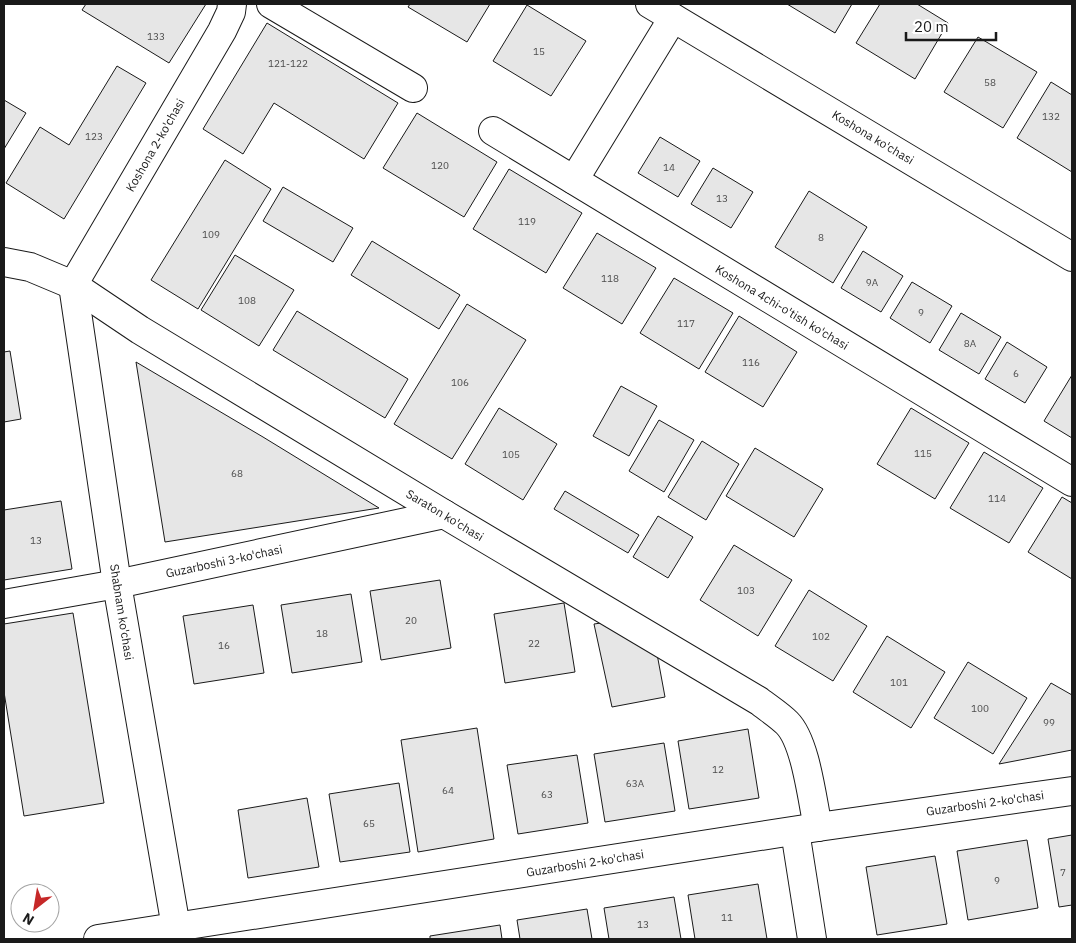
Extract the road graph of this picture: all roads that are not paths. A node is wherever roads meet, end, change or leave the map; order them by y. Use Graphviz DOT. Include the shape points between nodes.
graph roads {
  1 [pos="232,4"];
  2 [pos="271,4"];
  3 [pos="650,4"];
  4 [pos="673,18"];
  5 [pos="413,88"];
  6 [pos="493,131"];
  7 [pos="574,180"];
  8 [pos="1072,256"];
  9 [pos="4,262"];
  10 [pos="73,284"];
  11 [pos="1072,482"];
  12 [pos="444,514"];
  13 [pos="117,584"];
  14 [pos="4,604"];
  15 [pos="1072,791"];
  16 [pos="806,829"];
  17 [pos="177,933"];
  18 [pos="98,939"];
  19 [pos="812,939"];
  1 -- 10 [label="street, Koshona 2-ko'chasi" via="222,31"];
  2 -- 5 [label="street"];
  3 -- 4 [label="street, Koshona ko'chasi"];
  4 -- 7 [label="street"];
  4 -- 8 [label="street, Koshona ko'chasi"];
  6 -- 7 [label="street, Koshona 4chi-o'tish ko'chasi"];
  7 -- 11 [label="street, Koshona 4chi-o'tish ko'chasi"];
  9 -- 10 [label="street, Saraton ko'chasi" via="30,267"];
  10 -- 12 [label="street, Saraton ko'chasi" via="140,330"];
  10 -- 13 [label="street, Shabnam ko'chasi"];
  12 -- 13 [label="street, Guzarboshi 3-ko'chasi"];
  12 -- 16 [label="street, Saraton ko'chasi" via="759,701 788,724 803,757"];
  13 -- 14 [label="street, Guzarboshi 3-ko'chasi"];
  13 -- 17 [label="street, Shabnam ko'chasi"];
  15 -- 16 [label="street, Guzarboshi 2-ko'chasi"];
  16 -- 17 [label="street, Guzarboshi 2-ko'chasi"];
  16 -- 19 [label="street, Saraton ko'chasi"];
  17 -- 18 [label="street, Guzarboshi 2-ko'chasi"];
}
